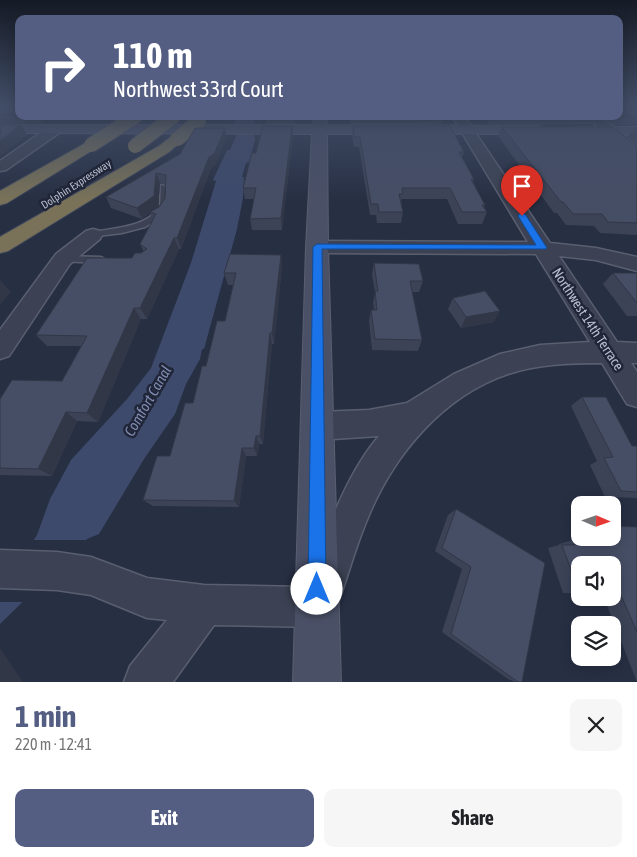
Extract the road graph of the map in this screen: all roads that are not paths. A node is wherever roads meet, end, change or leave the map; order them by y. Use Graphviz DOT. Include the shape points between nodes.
graph roads {
  1 [pos="46,136"];
  2 [pos="106,136"];
  3 [pos="148,136"];
  4 [pos="181,136"];
  5 [pos="320,136"];
  6 [pos="470,136"];
  7 [pos="615,136"];
  8 [pos="637,153"];
  9 [pos="1,167"];
  10 [pos="164,187"];
  11 [pos="0,199"];
  12 [pos="0,233"];
  13 [pos="94,235"];
  14 [pos="0,246"];
  15 [pos="317,247"];
  16 [pos="542,248"];
  17 [pos="63,260"];
  18 [pos="108,260"];
  19 [pos="637,264"];
  20 [pos="0,349"];
  21 [pos="610,353"];
  22 [pos="637,353"];
  23 [pos="637,395"];
  24 [pos="420,412"];
  25 [pos="318,426"];
  26 [pos="0,569"];
  27 [pos="204,605"];
  28 [pos="317,607"];
  29 [pos="146,682"];
  30 [pos="317,682"];
  1 -- 9 [label="street"];
  2 -- 11 [label="highway, Dolphin Expressway, bridge"];
  3 -- 12 [label="highway, Dolphin Expressway, bridge"];
  4 -- 14 [label="highway, bridge"];
  5 -- 15 [label="street"];
  6 -- 16 [label="street, Northwest 14th Terrace"];
  7 -- 8 [label="street"];
  10 -- 13 [label="lane" via="164,208 156,217 129,230"];
  13 -- 17 [label="street"];
  15 -- 16 [label="street"];
  15 -- 25 [label="street"];
  16 -- 19 [label="street" via="596,254"];
  16 -- 21 [label="street, Northwest 14th Terrace"];
  17 -- 18 [label="lane"];
  17 -- 20 [label="street"];
  21 -- 22 [label="street"];
  21 -- 23 [label="street, Northwest 14th Terrace"];
  21 -- 24 [label="street" via="542,356 508,363 453,388"];
  24 -- 25 [label="street" via="370,425"];
  24 -- 28 [label="street" via="383,456 352,512"];
  25 -- 28 [label="street"];
  26 -- 27 [label="street" via="91,576 147,598"];
  27 -- 28 [label="street"];
  27 -- 29 [label="street"];
  28 -- 30 [label="street"];
}
